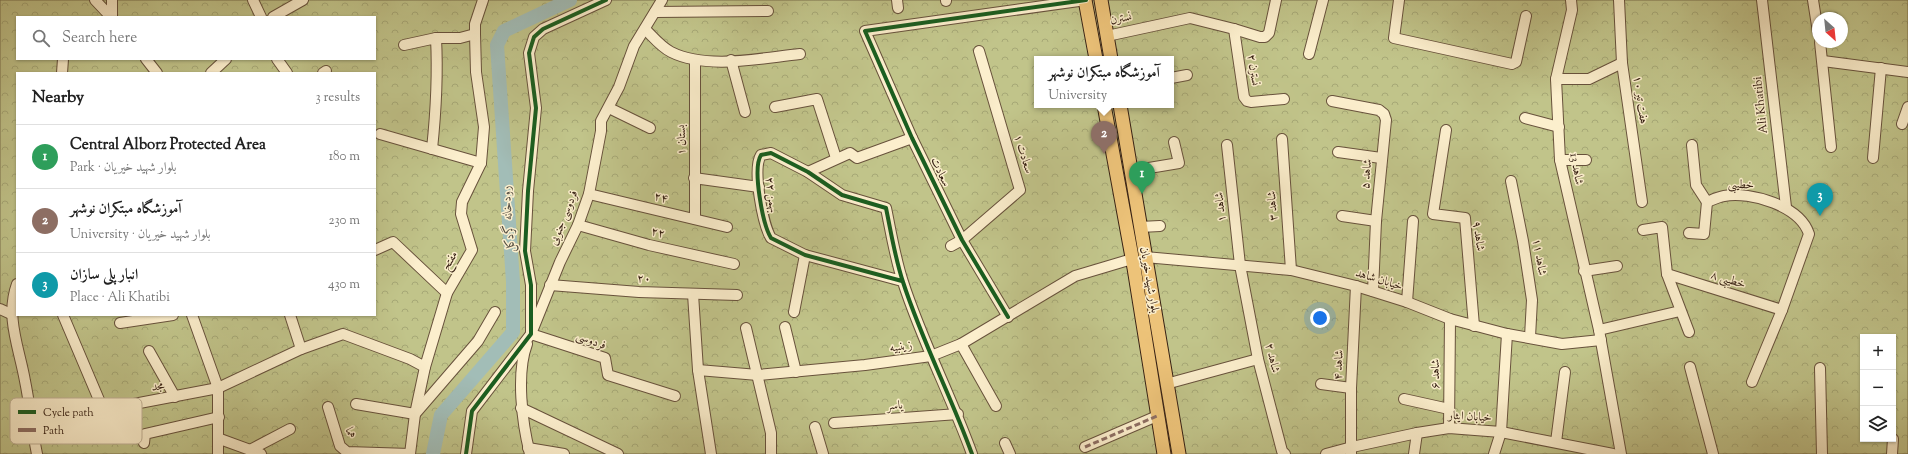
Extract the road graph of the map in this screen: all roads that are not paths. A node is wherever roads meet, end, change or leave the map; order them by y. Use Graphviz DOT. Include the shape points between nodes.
graph roads {
  1 [pos="95,0"];
  2 [pos="112,0"];
  3 [pos="253,0"];
  4 [pos="302,0"];
  5 [pos="483,0"];
  6 [pos="606,0"];
  7 [pos="662,0"];
  8 [pos="1086,0"];
  9 [pos="1101,0"];
  10 [pos="1276,0"];
  11 [pos="1323,0"];
  12 [pos="1399,0"];
  13 [pos="1571,0"];
  14 [pos="1619,0"];
  15 [pos="1762,0"];
  16 [pos="1813,0"];
  17 [pos="768,10"];
  18 [pos="655,12"];
  19 [pos="1815,12"];
  20 [pos="110,16"];
  21 [pos="111,16"];
  22 [pos="261,16"];
  23 [pos="275,16"];
  24 [pos="1526,16"];
  25 [pos="645,29"];
  26 [pos="1234,29"];
  27 [pos="475,34"];
  28 [pos="1107,36"];
  29 [pos="436,38"];
  30 [pos="404,45"];
  31 [pos="1821,48"];
  32 [pos="979,51"];
  33 [pos="800,54"];
  34 [pos="1309,54"];
  35 [pos="1095,56"];
  36 [pos="1110,56"];
  37 [pos="63,60"];
  38 [pos="147,60"];
  39 [pos="225,60"];
  40 [pos="278,60"];
  41 [pos="695,60"];
  42 [pos="731,60"];
  43 [pos="1823,61"];
  44 [pos="1622,63"];
  45 [pos="1881,68"];
  46 [pos="62,72"];
  47 [pos="156,72"];
  48 [pos="212,72"];
  49 [pos="286,72"];
  50 [pos="1908,72"];
  51 [pos="1187,75"];
  52 [pos="1174,77"];
  53 [pos="1556,79"];
  54 [pos="1284,99"];
  55 [pos="1332,101"];
  56 [pos="1908,106"];
  57 [pos="775,107"];
  58 [pos="610,108"];
  59 [pos="1105,108"];
  60 [pos="1120,108"];
  61 [pos="745,112"];
  62 [pos="1525,118"];
  63 [pos="1902,124"];
  64 [pos="1559,127"];
  65 [pos="650,128"];
  66 [pos="1446,130"];
  67 [pos="380,134"];
  68 [pos="912,138"];
  69 [pos="1282,139"];
  70 [pos="1174,142"];
  71 [pos="1227,145"];
  72 [pos="1692,145"];
  73 [pos="1831,147"];
  74 [pos="432,149"];
  75 [pos="1338,152"];
  76 [pos="836,158"];
  77 [pos="1381,158"];
  78 [pos="1873,158"];
  79 [pos="1560,160"];
  80 [pos="1586,160"];
  81 [pos="481,163"];
  82 [pos="1131,171"];
  83 [pos="808,172"];
  84 [pos="694,178"];
  85 [pos="1511,181"];
  86 [pos="759,187"];
  87 [pos="589,194"];
  88 [pos="1642,202"];
  89 [pos="1707,202"];
  90 [pos="1786,207"];
  91 [pos="1342,216"];
  92 [pos="695,219"];
  93 [pos="1376,221"];
  94 [pos="1413,221"];
  95 [pos="578,226"];
  96 [pos="1160,226"];
  97 [pos="728,227"];
  98 [pos="1140,227"];
  99 [pos="1642,230"];
  100 [pos="1689,233"];
  101 [pos="962,240"];
  102 [pos="951,246"];
  103 [pos="376,250"];
  104 [pos="805,255"];
  105 [pos="1145,257"];
  106 [pos="1132,259"];
  107 [pos="734,264"];
  108 [pos="1240,265"];
  109 [pos="1617,266"];
  110 [pos="1291,270"];
  111 [pos="1584,271"];
  112 [pos="1667,274"];
  113 [pos="902,281"];
  114 [pos="550,285"];
  115 [pos="1356,286"];
  116 [pos="16,287"];
  117 [pos="1373,291"];
  118 [pos="447,293"];
  119 [pos="693,294"];
  120 [pos="737,295"];
  121 [pos="1407,302"];
  122 [pos="0,310"];
  123 [pos="1782,310"];
  124 [pos="1680,311"];
  125 [pos="496,312"];
  126 [pos="794,312"];
  127 [pos="11,314"];
  128 [pos="63,316"];
  129 [pos="166,316"];
  130 [pos="192,316"];
  131 [pos="290,316"];
  132 [pos="1008,316"];
  133 [pos="1450,319"];
  134 [pos="120,323"];
  135 [pos="1474,326"];
  136 [pos="785,327"];
  137 [pos="746,328"];
  138 [pos="1599,330"];
  139 [pos="1689,332"];
  140 [pos="531,334"];
  141 [pos="1507,334"];
  142 [pos="1530,337"];
  143 [pos="1601,340"];
  144 [pos="961,344"];
  145 [pos="301,349"];
  146 [pos="149,351"];
  147 [pos="931,356"];
  148 [pos="1258,359"];
  149 [pos="1690,367"];
  150 [pos="425,368"];
  151 [pos="1820,368"];
  152 [pos="698,370"];
  153 [pos="796,372"];
  154 [pos="1565,372"];
  155 [pos="758,375"];
  156 [pos="1752,382"];
  157 [pos="1166,384"];
  158 [pos="1321,384"];
  159 [pos="218,388"];
  160 [pos="1351,388"];
  161 [pos="675,396"];
  162 [pos="175,397"];
  163 [pos="28,398"];
  164 [pos="99,398"];
  165 [pos="1404,399"];
  166 [pos="142,403"];
  167 [pos="356,404"];
  168 [pos="996,406"];
  169 [pos="328,407"];
  170 [pos="521,408"];
  171 [pos="1449,409"];
  172 [pos="414,414"];
  173 [pos="958,414"];
  174 [pos="1157,416"];
  175 [pos="219,417"];
  176 [pos="834,423"];
  177 [pos="815,427"];
  178 [pos="1449,428"];
  179 [pos="290,429"];
  180 [pos="1501,432"];
  181 [pos="1417,433"];
  182 [pos="220,439"];
  183 [pos="1556,442"];
  184 [pos="1893,442"];
  185 [pos="144,443"];
  186 [pos="1005,443"];
  187 [pos="35,444"];
  188 [pos="1085,447"];
  189 [pos="250,450"];
  190 [pos="1351,450"];
  191 [pos="529,451"];
  192 [pos="37,454"];
  193 [pos="218,454"];
  194 [pos="261,454"];
  195 [pos="410,454"];
  196 [pos="466,454"];
  197 [pos="564,454"];
  198 [pos="618,454"];
  199 [pos="711,454"];
  200 [pos="771,454"];
  201 [pos="824,454"];
  202 [pos="972,454"];
  203 [pos="1010,454"];
  204 [pos="1164,454"];
  205 [pos="1179,454"];
  206 [pos="1284,454"];
  207 [pos="1326,454"];
  208 [pos="1414,454"];
  209 [pos="1494,454"];
  210 [pos="1613,454"];
  211 [pos="1621,454"];
  212 [pos="1713,454"];
  213 [pos="1822,454"];
  214 [pos="1892,454"];
  1 -- 20 [label="street"];
  2 -- 21 [label="street"];
  3 -- 22 [label="street"];
  4 -- 23 [label="street"];
  5 -- 27 [label="street" via="475,24"];
  6 -- 140 [label="street" via="543,29 531,43 529,53 536,108 525,251 531,285"];
  7 -- 18 [label="street, فردوسی جنوبی"];
  8 -- 35 [label="main road"];
  8 -- 68 [label="street, سعادت" via="865,31"];
  9 -- 28 [label="main road"];
  10 -- 26 [label="street, نسترن" via="1269,33 1265,37"];
  11 -- 34 [label="street"];
  12 -- 24 [label="street" via="1394,38 1515,64"];
  13 -- 53 [label="street, شاهد 13" via="1572,10"];
  14 -- 44 [label="street, هفت تیر ۱۰"];
  15 -- 90 [label="street, Ali Khatibi"];
  16 -- 19 [label="street"];
  17 -- 18 [label="street"];
  18 -- 25 [label="street, فردوسی جنوبی"];
  25 -- 41 [label="street" via="670,51"];
  25 -- 58 [label="street, فردوسی جنوبی" via="634,46"];
  26 -- 28 [label="street, نسترن" via="1190,18"];
  26 -- 54 [label="street, نسترن ۲" via="1244,97 1251,102"];
  27 -- 29 [label="street" via="460,38"];
  27 -- 81 [label="street" via="476,72 484,128"];
  28 -- 36 [label="main road"];
  29 -- 30 [label="street"];
  29 -- 74 [label="street" via="437,106"];
  31 -- 43 [label="street"];
  32 -- 101 [label="street, سعادت ۱" via="1020,190"];
  33 -- 42 [label="street"];
  37 -- 46 [label="street"];
  38 -- 47 [label="street"];
  39 -- 48 [label="street"];
  40 -- 49 [label="street"];
  41 -- 42 [label="street"];
  41 -- 84 [label="street, بستان ۱"];
  42 -- 61 [label="street"];
  43 -- 45 [label="street"];
  43 -- 73 [label="street"];
  44 -- 53 [label="street" via="1589,79"];
  44 -- 88 [label="street, هفت تیر ۱۰"];
  45 -- 50 [label="street"];
  45 -- 78 [label="street"];
  51 -- 52 [label="street"];
  53 -- 64 [label="street, شاهد 13"];
  55 -- 77 [label="street, شاهد ۵" via="1379,110 1384,114 1386,120"];
  56 -- 63 [label="street"];
  57 -- 76 [label="street" via="817,99"];
  58 -- 65 [label="street"];
  58 -- 87 [label="street, فردوسی جنوبی" via="601,121"];
  59 -- 106 [label="main road, بلوار شهید خیریان"];
  60 -- 82 [label="main road, بلوار شهید خیریان"];
  62 -- 64 [label="street"];
  64 -- 79 [label="street, شاهد 13"];
  66 -- 135 [label="street, شاهد ۹" via="1433,214 1465,218"];
  67 -- 74 [label="street"];
  68 -- 76 [label="street" via="857,158 850,153"];
  68 -- 101 [label="street, سعادت"];
  69 -- 110 [label="street, شاهد ۳"];
  70 -- 82 [label="street" via="1179,163"];
  71 -- 108 [label="street, شاهد ۱"];
  72 -- 89 [label="street" via="1696,185"];
  74 -- 81 [label="street"];
  75 -- 77 [label="street"];
  76 -- 83 [label="street"];
  77 -- 93 [label="street, شاهد ۵"];
  79 -- 80 [label="street"];
  79 -- 111 [label="street, شاهد 13"];
  81 -- 118 [label="street, مفتح" via="462,202 461,214 472,250"];
  82 -- 98 [label="main road, بلوار شهید خیریان"];
  83 -- 86 [label="street, ۲۲ بهمن" via="771,153 766,153 759,159"];
  83 -- 113 [label="street, ۲۲ بهمن" via="842,195 886,208"];
  84 -- 86 [label="street, ۲۲ بهمن"];
  84 -- 92 [label="street, بستان ۱"];
  85 -- 142 [label="street, شاهد ۱۱" via="1532,300"];
  86 -- 104 [label="street, ۲۲ بهمن" via="765,226 771,238"];
  87 -- 92 [label="street, ۲۴"];
  87 -- 95 [label="street, فردوسی جنوبی"];
  89 -- 90 [label="street, خطیبی" via="1725,196 1748,196"];
  89 -- 100 [label="street" via="1704,234"];
  90 -- 123 [label="street" via="1806,225 1809,234"];
  91 -- 93 [label="street"];
  92 -- 97 [label="street, ۲۴"];
  93 -- 117 [label="street, شاهد ۵"];
  94 -- 121 [label="street"];
  95 -- 107 [label="street, ۲۲"];
  95 -- 114 [label="street, فردوسی جنوبی"];
  96 -- 98 [label="street"];
  98 -- 105 [label="main road, بلوار شهید خیریان"];
  99 -- 112 [label="street" via="1662,227"];
  101 -- 102 [label="street"];
  101 -- 132 [label="street, سعادت"];
  103 -- 118 [label="street" via="393,242"];
  104 -- 113 [label="street, ۲۲ بهمن"];
  104 -- 126 [label="street"];
  105 -- 106 [label="main road"];
  105 -- 108 [label="street, خیابان شاهد"];
  105 -- 157 [label="main road, بلوار شهید خیریان"];
  106 -- 132 [label="street, زینبیه" via="1075,276"];
  106 -- 174 [label="main road, بلوار شهید خیریان"];
  108 -- 110 [label="street, خیابان شاهد"];
  108 -- 148 [label="street, شاهد ۲"];
  109 -- 111 [label="street"];
  110 -- 115 [label="street, خیابان شاهد"];
  111 -- 138 [label="street, شاهد 13"];
  112 -- 123 [label="street, خطیبی ۸"];
  112 -- 124 [label="street"];
  113 -- 147 [label="street, ۲۲ بهمن"];
  114 -- 119 [label="street, ۲۰"];
  114 -- 140 [label="street, فردوسی جنوبی"];
  115 -- 117 [label="street, خیابان شاهد"];
  115 -- 160 [label="street, شاهد ۴"];
  116 -- 127 [label="street"];
  117 -- 121 [label="street, خیابان شاهد"];
  118 -- 150 [label="street, مفتح"];
  119 -- 120 [label="street, ۲۰"];
  119 -- 152 [label="street"];
  121 -- 133 [label="street, خیابان شاهد"];
  122 -- 127 [label="street"];
  123 -- 156 [label="street"];
  124 -- 138 [label="street"];
  124 -- 139 [label="street"];
  125 -- 172 [label="street" via="470,351"];
  127 -- 163 [label="street"];
  128 -- 164 [label="street"];
  129 -- 134 [label="street"];
  130 -- 159 [label="street"];
  131 -- 145 [label="street"];
  132 -- 144 [label="street, زینبیه"];
  133 -- 135 [label="street, خیابان شاهد"];
  133 -- 171 [label="street, شاهد ۶"];
  135 -- 141 [label="street, خیابان شاهد"];
  136 -- 153 [label="street"];
  137 -- 155 [label="street"];
  138 -- 143 [label="street, شاهد 13"];
  140 -- 161 [label="street, فردوسی" via="606,358 608,375"];
  140 -- 170 [label="street, فردوسی جنوبی" via="523,354"];
  140 -- 196 [label="street" via="472,411"];
  141 -- 142 [label="street, خیابان شاهد"];
  141 -- 180 [label="street"];
  142 -- 143 [label="street, خیابان شاهد" via="1562,344"];
  143 -- 211 [label="street, شاهد 13"];
  144 -- 147 [label="street, زینبیه"];
  144 -- 168 [label="street"];
  145 -- 150 [label="street, مجد" via="343,334 410,359"];
  145 -- 159 [label="street, مجد"];
  146 -- 162 [label="street"];
  147 -- 153 [label="street, زینبیه"];
  147 -- 173 [label="street, ۲۲ بهمن"];
  148 -- 157 [label="street"];
  148 -- 206 [label="street, شاهد ۲"];
  149 -- 212 [label="street"];
  150 -- 172 [label="street, مفتح"];
  151 -- 213 [label="street"];
  152 -- 155 [label="street, زینبیه"];
  152 -- 199 [label="street"];
  153 -- 155 [label="street, زینبیه"];
  154 -- 183 [label="street"];
  155 -- 200 [label="street" via="771,433"];
  157 -- 205 [label="main road, بلوار شهید خیریان"];
  158 -- 160 [label="street"];
  159 -- 162 [label="street, مجد"];
  159 -- 175 [label="street"];
  160 -- 190 [label="street, شاهد ۴"];
  162 -- 166 [label="street, مجد"];
  165 -- 171 [label="street"];
  167 -- 172 [label="street"];
  169 -- 195 [label="street, هما" via="340,446 347,452"];
  170 -- 191 [label="street, فردوسی جنوبی"];
  170 -- 198 [label="street"];
  171 -- 178 [label="street, شاهد ۶"];
  172 -- 195 [label="street, مفتح"];
  173 -- 176 [label="street, یاسر"];
  173 -- 202 [label="street, ۲۲ بهمن"];
  174 -- 188 [label="street"];
  174 -- 204 [label="main road, بلوار شهید خیریان"];
  175 -- 182 [label="street"];
  175 -- 185 [label="street" via="145,434"];
  177 -- 201 [label="street"];
  178 -- 180 [label="street, خیابان ایثار"];
  178 -- 181 [label="street, خیابان ایثار"];
  179 -- 189 [label="street"];
  180 -- 183 [label="street, خیابان ایثار"];
  180 -- 209 [label="street"];
  181 -- 190 [label="street, خیابان ایثار"];
  181 -- 208 [label="street"];
  182 -- 189 [label="street"];
  182 -- 193 [label="street"];
  183 -- 210 [label="street, خیابان ایثار"];
  184 -- 214 [label="street"];
  186 -- 203 [label="street"];
  187 -- 192 [label="street"];
  189 -- 194 [label="street"];
  190 -- 207 [label="street, خیابان ایثار"];
  191 -- 197 [label="street"];
}
